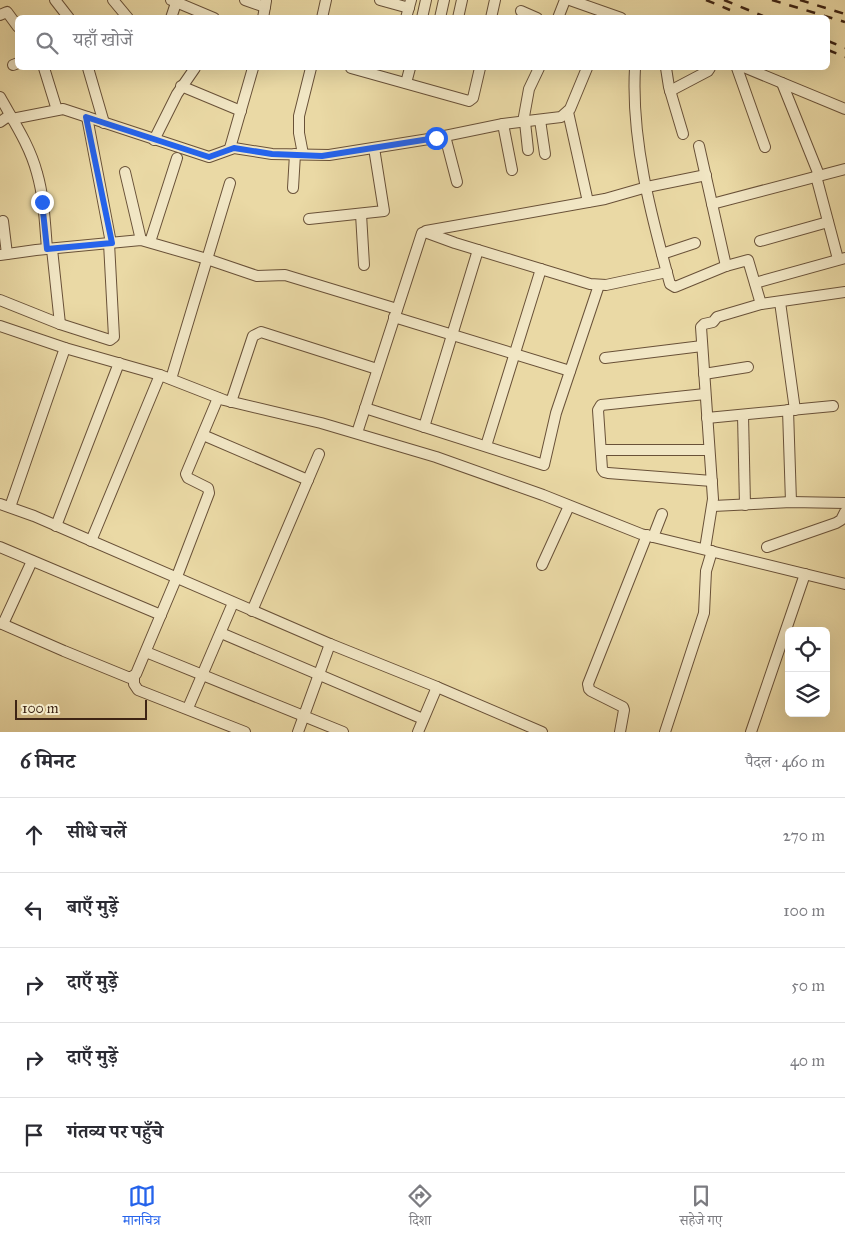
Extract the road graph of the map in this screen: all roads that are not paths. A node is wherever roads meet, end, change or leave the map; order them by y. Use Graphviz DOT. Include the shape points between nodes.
graph roads {
  1 [pos="113,0"];
  2 [pos="245,0"];
  3 [pos="326,0"];
  4 [pos="380,0"];
  5 [pos="426,0"];
  6 [pos="444,0"];
  7 [pos="462,0"];
  8 [pos="495,0"];
  9 [pos="564,0"];
  10 [pos="570,0"];
  11 [pos="57,1"];
  12 [pos="173,1"];
  13 [pos="266,3"];
  14 [pos="408,8"];
  15 [pos="521,11"];
  16 [pos="0,15"];
  17 [pos="68,15"];
  18 [pos="126,15"];
  19 [pos="171,15"];
  20 [pos="207,15"];
  21 [pos="323,15"];
  22 [pos="423,15"];
  23 [pos="441,15"];
  24 [pos="459,15"];
  25 [pos="492,15"];
  26 [pos="530,15"];
  27 [pos="559,15"];
  28 [pos="607,15"];
  29 [pos="15,23"];
  30 [pos="45,70"];
  31 [pos="89,70"];
  32 [pos="193,70"];
  33 [pos="252,70"];
  34 [pos="310,70"];
  35 [pos="358,70"];
  36 [pos="391,70"];
  37 [pos="409,70"];
  38 [pos="480,70"];
  39 [pos="538,70"];
  40 [pos="586,70"];
  41 [pos="635,70"];
  42 [pos="666,70"];
  43 [pos="709,70"];
  44 [pos="738,70"];
  45 [pos="751,70"];
  46 [pos="389,79"];
  47 [pos="406,83"];
  48 [pos="782,83"];
  49 [pos="181,86"];
  50 [pos="670,91"];
  51 [pos="0,97"];
  52 [pos="845,109"];
  53 [pos="57,110"];
  54 [pos="241,111"];
  55 [pos="568,112"];
  56 [pos="11,117"];
  57 [pos="86,117"];
  58 [pos="540,120"];
  59 [pos="0,122"];
  60 [pos="524,122"];
  61 [pos="104,123"];
  62 [pos="502,124"];
  63 [pos="683,134"];
  64 [pos="445,136"];
  65 [pos="154,140"];
  66 [pos="699,146"];
  67 [pos="766,147"];
  68 [pos="230,148"];
  69 [pos="374,148"];
  70 [pos="528,150"];
  71 [pos="299,154"];
  72 [pos="545,154"];
  73 [pos="177,158"];
  74 [pos="845,169"];
  75 [pos="512,170"];
  76 [pos="125,172"];
  77 [pos="706,175"];
  78 [pos="818,176"];
  79 [pos="457,182"];
  80 [pos="230,183"];
  81 [pos="647,187"];
  82 [pos="293,188"];
  83 [pos="588,202"];
  84 [pos="712,204"];
  85 [pos="361,214"];
  86 [pos="309,219"];
  87 [pos="3,221"];
  88 [pos="828,222"];
  89 [pos="426,232"];
  90 [pos="145,241"];
  91 [pos="760,241"];
  92 [pos="110,243"];
  93 [pos="695,243"];
  94 [pos="50,249"];
  95 [pos="478,250"];
  96 [pos="662,254"];
  97 [pos="4,255"];
  98 [pos="841,258"];
  99 [pos="207,259"];
  100 [pos="364,265"];
  101 [pos="726,266"];
  102 [pos="541,269"];
  103 [pos="667,272"];
  104 [pos="755,283"];
  105 [pos="599,285"];
  106 [pos="845,292"];
  107 [pos="0,300"];
  108 [pos="780,302"];
  109 [pos="761,304"];
  110 [pos="395,313"];
  111 [pos="60,324"];
  112 [pos="0,326"];
  113 [pos="453,335"];
  114 [pos="702,346"];
  115 [pos="65,348"];
  116 [pos="514,354"];
  117 [pos="605,358"];
  118 [pos="119,363"];
  119 [pos="748,367"];
  120 [pos="378,368"];
  121 [pos="570,371"];
  122 [pos="704,374"];
  123 [pos="160,375"];
  124 [pos="171,379"];
  125 [pos="705,394"];
  126 [pos="218,398"];
  127 [pos="231,402"];
  128 [pos="833,406"];
  129 [pos="365,408"];
  130 [pos="792,410"];
  131 [pos="744,414"];
  132 [pos="707,418"];
  133 [pos="424,427"];
  134 [pos="357,433"];
  135 [pos="203,435"];
  136 [pos="486,446"];
  137 [pos="600,450"];
  138 [pos="710,450"];
  139 [pos="319,454"];
  140 [pos="308,480"];
  141 [pos="712,481"];
  142 [pos="791,502"];
  143 [pos="845,502"];
  144 [pos="0,504"];
  145 [pos="745,505"];
  146 [pos="569,506"];
  147 [pos="713,506"];
  148 [pos="10,508"];
  149 [pos="845,512"];
  150 [pos="662,514"];
  151 [pos="56,526"];
  152 [pos="650,536"];
  153 [pos="91,542"];
  154 [pos="0,547"];
  155 [pos="767,547"];
  156 [pos="709,550"];
  157 [pos="32,561"];
  158 [pos="542,565"];
  159 [pos="805,574"];
  160 [pos="176,579"];
  161 [pos="845,584"];
  162 [pos="234,604"];
  163 [pos="252,612"];
  164 [pos="161,615"];
  165 [pos="2,624"];
  166 [pos="221,633"];
  167 [pos="330,644"];
  168 [pos="146,652"];
  169 [pos="202,674"];
  170 [pos="319,674"];
  171 [pos="134,677"];
  172 [pos="437,687"];
  173 [pos="188,708"];
  174 [pos="304,716"];
  175 [pos="423,718"];
  176 [pos="539,731"];
  177 [pos="245,732"];
  178 [pos="298,732"];
  179 [pos="343,732"];
  180 [pos="418,732"];
  181 [pos="620,732"];
  182 [pos="665,732"];
  183 [pos="751,732"];
  1 -- 18 [label="street"];
  2 -- 13 [label="street"];
  3 -- 21 [label="street"];
  4 -- 14 [label="street"];
  5 -- 22 [label="street"];
  6 -- 23 [label="street"];
  7 -- 24 [label="street"];
  8 -- 25 [label="street"];
  9 -- 27 [label="street"];
  10 -- 28 [label="street"];
  11 -- 17 [label="street"];
  12 -- 19 [label="street"];
  12 -- 20 [label="street"];
  15 -- 26 [label="street"];
  16 -- 29 [label="street" via="7,12"];
  30 -- 53 [label="street"];
  31 -- 61 [label="street"];
  32 -- 49 [label="street"];
  33 -- 54 [label="street"];
  34 -- 71 [label="street" via="299,116"];
  35 -- 46 [label="street"];
  36 -- 46 [label="street"];
  37 -- 47 [label="street"];
  38 -- 47 [label="street" via="473,98 469,101"];
  39 -- 60 [label="street" via="529,89"];
  40 -- 55 [label="street"];
  41 -- 81 [label="street" via="633,96"];
  42 -- 50 [label="street"];
  43 -- 50 [label="street"];
  44 -- 67 [label="street"];
  45 -- 48 [label="street"];
  46 -- 47 [label="street"];
  48 -- 52 [label="street"];
  48 -- 78 [label="street"];
  49 -- 54 [label="street"];
  49 -- 65 [label="street"];
  50 -- 63 [label="street"];
  51 -- 56 [label="street"];
  53 -- 56 [label="street"];
  53 -- 57 [label="street"];
  54 -- 68 [label="street"];
  55 -- 58 [label="street" via="561,118"];
  55 -- 83 [label="street"];
  56 -- 59 [label="street"];
  56 -- 94 [label="street" via="37,172"];
  57 -- 61 [label="street"];
  57 -- 92 [label="street"];
  58 -- 60 [label="street"];
  58 -- 72 [label="street"];
  60 -- 62 [label="street"];
  60 -- 70 [label="street"];
  61 -- 65 [label="street"];
  62 -- 64 [label="street"];
  62 -- 75 [label="street"];
  64 -- 69 [label="street"];
  64 -- 79 [label="street"];
  65 -- 68 [label="street" via="209,157"];
  66 -- 77 [label="street"];
  68 -- 71 [label="street"];
  69 -- 71 [label="street" via="322,156"];
  69 -- 85 [label="street" via="384,209 382,213"];
  71 -- 82 [label="street"];
  73 -- 90 [label="street"];
  74 -- 78 [label="street"];
  76 -- 90 [label="street"];
  77 -- 81 [label="street"];
  77 -- 84 [label="street"];
  78 -- 84 [label="street"];
  78 -- 88 [label="street"];
  80 -- 99 [label="street"];
  81 -- 83 [label="street"];
  81 -- 96 [label="street"];
  83 -- 89 [label="street"];
  84 -- 101 [label="street"];
  85 -- 86 [label="street"];
  85 -- 100 [label="street"];
  87 -- 97 [label="street"];
  88 -- 91 [label="street"];
  88 -- 98 [label="street"];
  89 -- 95 [label="street"];
  89 -- 110 [label="street" via="420,236"];
  90 -- 92 [label="street"];
  90 -- 99 [label="street"];
  92 -- 94 [label="street"];
  92 -- 111 [label="street" via="114,337 110,340"];
  93 -- 96 [label="street"];
  94 -- 97 [label="street"];
  94 -- 111 [label="street"];
  95 -- 102 [label="street"];
  95 -- 113 [label="street"];
  96 -- 103 [label="street"];
  98 -- 104 [label="street"];
  99 -- 110 [label="street" via="257,276 285,275"];
  99 -- 124 [label="street"];
  101 -- 103 [label="street" via="675,287 670,284"];
  101 -- 104 [label="street" via="748,260"];
  102 -- 105 [label="street"];
  102 -- 116 [label="street"];
  103 -- 105 [label="street"];
  104 -- 109 [label="street"];
  105 -- 121 [label="street"];
  106 -- 108 [label="street"];
  107 -- 111 [label="street"];
  108 -- 109 [label="street"];
  108 -- 130 [label="street"];
  109 -- 114 [label="street" via="704,324 700,330"];
  110 -- 113 [label="street"];
  110 -- 120 [label="street"];
  112 -- 115 [label="street"];
  113 -- 116 [label="street"];
  113 -- 133 [label="street"];
  114 -- 117 [label="street"];
  114 -- 122 [label="street"];
  115 -- 118 [label="street"];
  115 -- 148 [label="street"];
  116 -- 121 [label="street"];
  116 -- 136 [label="street"];
  118 -- 123 [label="street"];
  118 -- 151 [label="street"];
  119 -- 122 [label="street"];
  120 -- 127 [label="street" via="261,332 253,336"];
  120 -- 129 [label="street"];
  121 -- 136 [label="street" via="544,465"];
  122 -- 125 [label="street"];
  123 -- 124 [label="street"];
  123 -- 153 [label="street"];
  124 -- 126 [label="street"];
  125 -- 132 [label="street"];
  125 -- 137 [label="street" via="602,405 598,410"];
  126 -- 127 [label="street"];
  126 -- 135 [label="street"];
  127 -- 134 [label="street"];
  128 -- 130 [label="street"];
  129 -- 133 [label="street"];
  129 -- 134 [label="street"];
  130 -- 131 [label="street"];
  130 -- 142 [label="street"];
  131 -- 132 [label="street"];
  131 -- 145 [label="street"];
  132 -- 138 [label="street"];
  133 -- 136 [label="street"];
  134 -- 146 [label="street" via="436,457"];
  135 -- 140 [label="street"];
  135 -- 160 [label="street" via="186,474 208,488 209,493"];
  137 -- 138 [label="street"];
  137 -- 141 [label="street" via="602,469 608,474"];
  138 -- 141 [label="street"];
  139 -- 140 [label="street"];
  140 -- 163 [label="street"];
  141 -- 147 [label="street"];
  142 -- 143 [label="street"];
  142 -- 145 [label="street"];
  144 -- 148 [label="street"];
  145 -- 147 [label="street"];
  146 -- 152 [label="street"];
  146 -- 158 [label="street"];
  147 -- 156 [label="street"];
  148 -- 151 [label="street"];
  149 -- 155 [label="street" via="836,523"];
  150 -- 152 [label="street"];
  151 -- 153 [label="street"];
  152 -- 156 [label="street"];
  152 -- 181 [label="street" via="588,684 591,691 623,706"];
  153 -- 160 [label="street"];
  154 -- 157 [label="street"];
  156 -- 159 [label="street"];
  156 -- 182 [label="street" via="704,613"];
  157 -- 164 [label="street"];
  157 -- 165 [label="street"];
  159 -- 161 [label="street"];
  159 -- 183 [label="street"];
  160 -- 162 [label="street"];
  160 -- 164 [label="street"];
  162 -- 163 [label="street"];
  162 -- 166 [label="street"];
  163 -- 167 [label="street"];
  164 -- 168 [label="street"];
  165 -- 171 [label="street"];
  166 -- 169 [label="street"];
  166 -- 170 [label="street"];
  167 -- 170 [label="street"];
  167 -- 172 [label="street"];
  168 -- 169 [label="street"];
  168 -- 171 [label="street"];
  169 -- 173 [label="street"];
  169 -- 174 [label="street"];
  170 -- 174 [label="street"];
  170 -- 175 [label="street"];
  171 -- 173 [label="street" via="138,690"];
  172 -- 175 [label="street"];
  172 -- 176 [label="street"];
  173 -- 177 [label="street"];
  174 -- 178 [label="street"];
  174 -- 179 [label="street"];
  175 -- 180 [label="street"];
}
